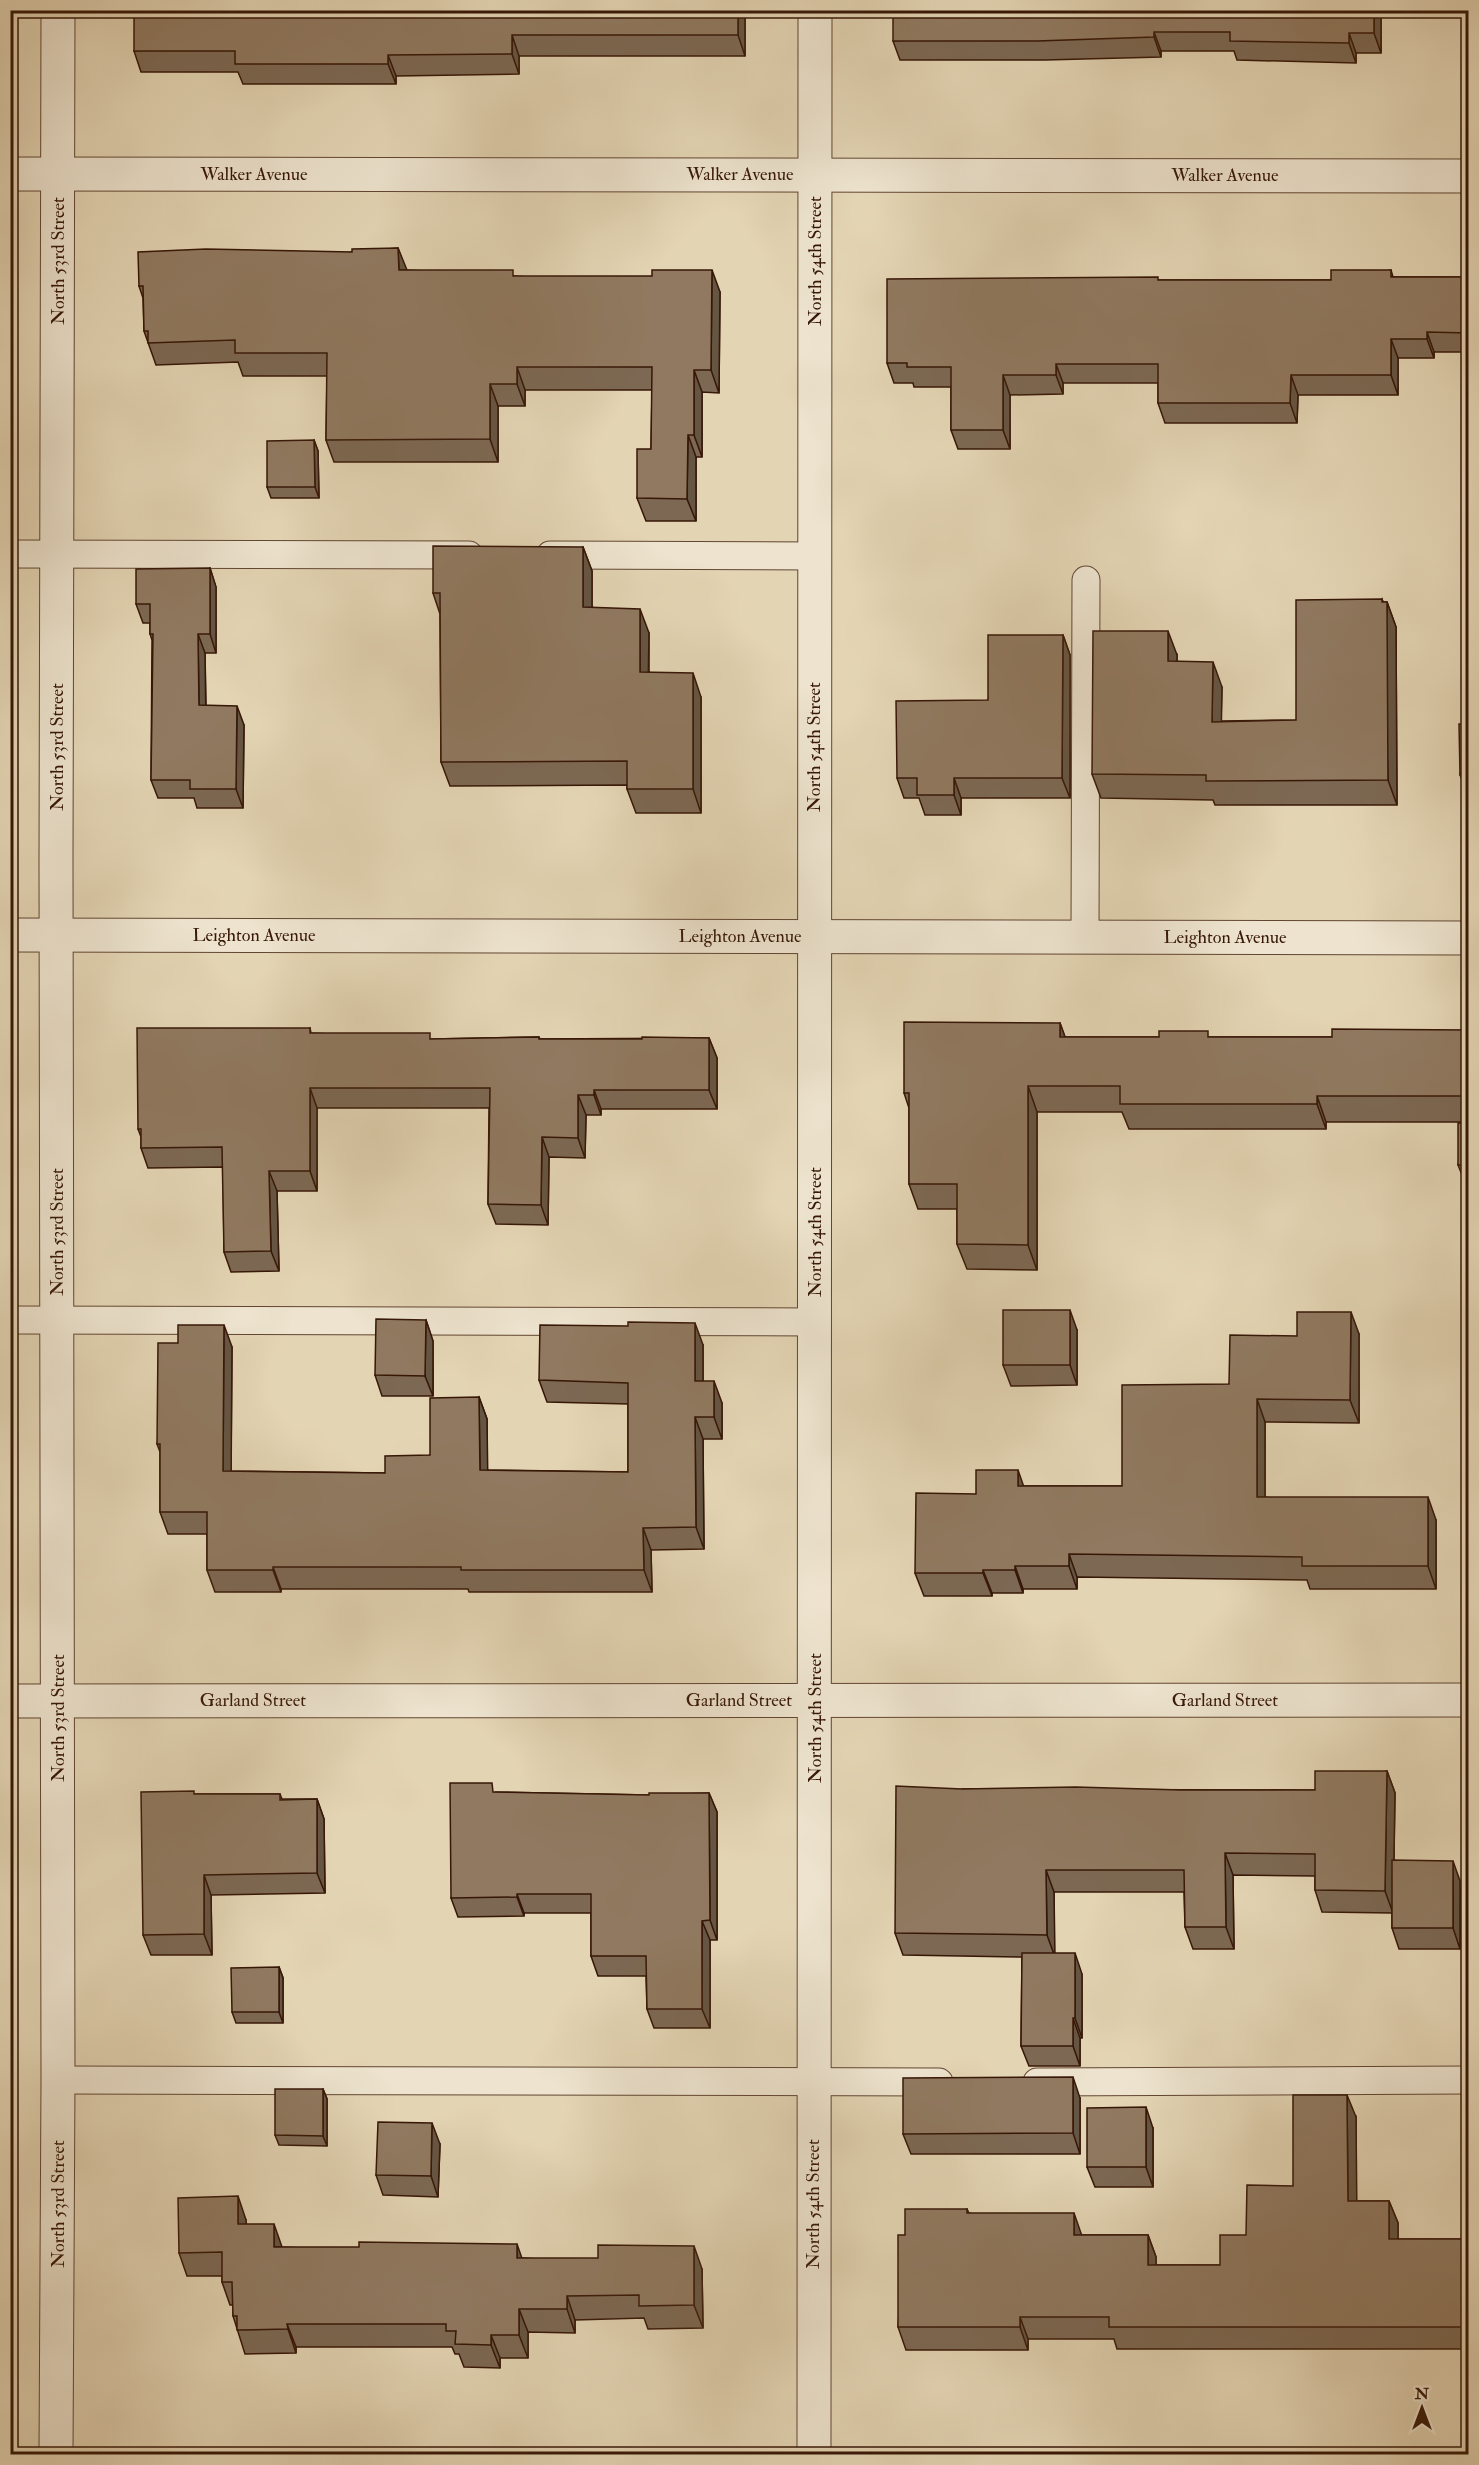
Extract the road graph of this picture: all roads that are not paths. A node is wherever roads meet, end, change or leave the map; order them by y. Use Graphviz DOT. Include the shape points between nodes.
graph roads {
  1 [pos="58,10"];
  2 [pos="815,10"];
  3 [pos="10,174"];
  4 [pos="58,174"];
  5 [pos="815,174"];
  6 [pos="1468,176"];
  7 [pos="10,554"];
  8 [pos="59,554"];
  9 [pos="493,555"];
  10 [pos="529,555"];
  11 [pos="815,556"];
  12 [pos="1086,580"];
  13 [pos="10,935"];
  14 [pos="57,935"];
  15 [pos="814,936"];
  16 [pos="1085,937"];
  17 [pos="1468,938"];
  18 [pos="10,1320"];
  19 [pos="57,1320"];
  20 [pos="815,1322"];
  21 [pos="815,1700"];
  22 [pos="1468,1700"];
  23 [pos="10,1701"];
  24 [pos="58,1701"];
  25 [pos="58,2080"];
  26 [pos="1468,2080"];
  27 [pos="813,2082"];
  28 [pos="958,2082"];
  29 [pos="1017,2082"];
  30 [pos="56,2454"];
  31 [pos="814,2454"];
  1 -- 4 [label="street, North 53rd Street"];
  2 -- 5 [label="street, North 54th Street"];
  3 -- 4 [label="street, Walker Avenue"];
  4 -- 5 [label="street, Walker Avenue"];
  4 -- 8 [label="street, North 53rd Street"];
  5 -- 6 [label="street, Walker Avenue"];
  5 -- 11 [label="street, North 54th Street"];
  7 -- 8 [label="lane"];
  8 -- 9 [label="lane"];
  8 -- 14 [label="street, North 53rd Street"];
  10 -- 11 [label="lane"];
  11 -- 15 [label="street, North 54th Street"];
  12 -- 16 [label="lane"];
  13 -- 14 [label="street, Leighton Avenue"];
  14 -- 15 [label="street, Leighton Avenue"];
  14 -- 19 [label="street, North 53rd Street"];
  15 -- 16 [label="street, Leighton Avenue"];
  15 -- 20 [label="street, North 54th Street"];
  16 -- 17 [label="street, Leighton Avenue"];
  18 -- 19 [label="lane"];
  19 -- 20 [label="lane"];
  19 -- 24 [label="street, North 53rd Street"];
  20 -- 21 [label="street, North 54th Street"];
  21 -- 22 [label="street, Garland Street"];
  21 -- 24 [label="street, Garland Street"];
  21 -- 27 [label="street, North 54th Street"];
  23 -- 24 [label="street, Garland Street"];
  24 -- 25 [label="street, North 53rd Street"];
  25 -- 27 [label="lane"];
  25 -- 30 [label="street, North 53rd Street"];
  26 -- 29 [label="lane"];
  27 -- 28 [label="lane"];
  27 -- 31 [label="street, North 54th Street"];
}
